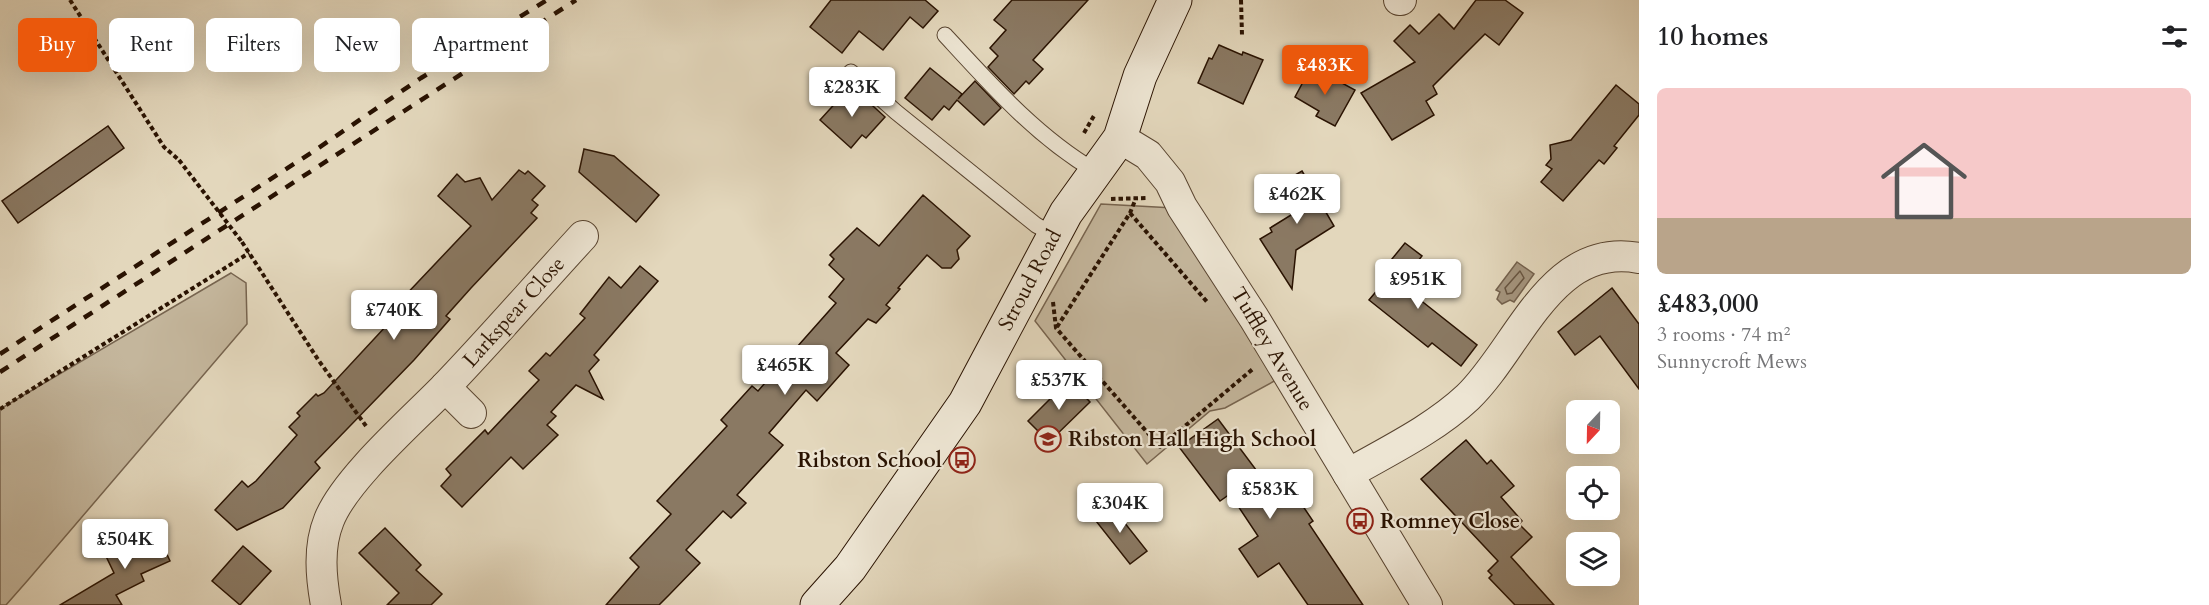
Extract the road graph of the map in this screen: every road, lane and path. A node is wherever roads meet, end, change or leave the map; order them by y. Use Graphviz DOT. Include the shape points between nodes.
graph roads {
  1 [pos="70,0"];
  2 [pos="1175,0"];
  3 [pos="1241,0"];
  4 [pos="1242,35"];
  5 [pos="945,36"];
  6 [pos="851,72"];
  7 [pos="1120,138"];
  8 [pos="1102,185"];
  9 [pos="1136,198"];
  10 [pos="1182,207"];
  11 [pos="1130,213"];
  12 [pos="1054,235"];
  13 [pos="583,236"];
  14 [pos="249,253"];
  15 [pos="1638,256"];
  16 [pos="1214,310"];
  17 [pos="1261,363"];
  18 [pos="445,387"];
  19 [pos="0,409"];
  20 [pos="471,413"];
  21 [pos="384,450"];
  22 [pos="1348,474"];
  23 [pos="326,605"];
  24 [pos="817,605"];
  25 [pos="1427,605"];
  1 -- 14 [label="path, bridge" via="164,147 179,160"];
  2 -- 7 [label="main road, Stroud Road" via="1140,76"];
  3 -- 4 [label="path"];
  5 -- 8 [label="lane" via="1001,96"];
  6 -- 12 [label="lane" via="1036,225"];
  7 -- 8 [label="main road, Stroud Road"];
  7 -- 10 [label="street, Tuffley Avenue" via="1148,155 1170,182"];
  8 -- 9 [label="path"];
  8 -- 12 [label="main road, Stroud Road" via="1075,197"];
  9 -- 10 [label="path" via="1155,199 1168,217"];
  9 -- 11 [label="path"];
  10 -- 22 [label="street, Tuffley Avenue"];
  11 -- 16 [label="path"];
  11 -- 17 [label="path" via="1056,328 1093,371 1160,447"];
  12 -- 24 [label="main road, Stroud Road" via="966,404 850,568"];
  13 -- 18 [label="street, Larkspear Close"];
  14 -- 19 [label="path"];
  14 -- 21 [label="path"];
  15 -- 22 [label="street" via="1608,255 1554,285 1468,397 1426,428"];
  18 -- 20 [label="street"];
  18 -- 21 [label="street, Larkspear Close"];
  21 -- 23 [label="street, Larkspear Close" via="358,477 329,519 321,575"];
  22 -- 25 [label="street, Tuffley Avenue"];
}
